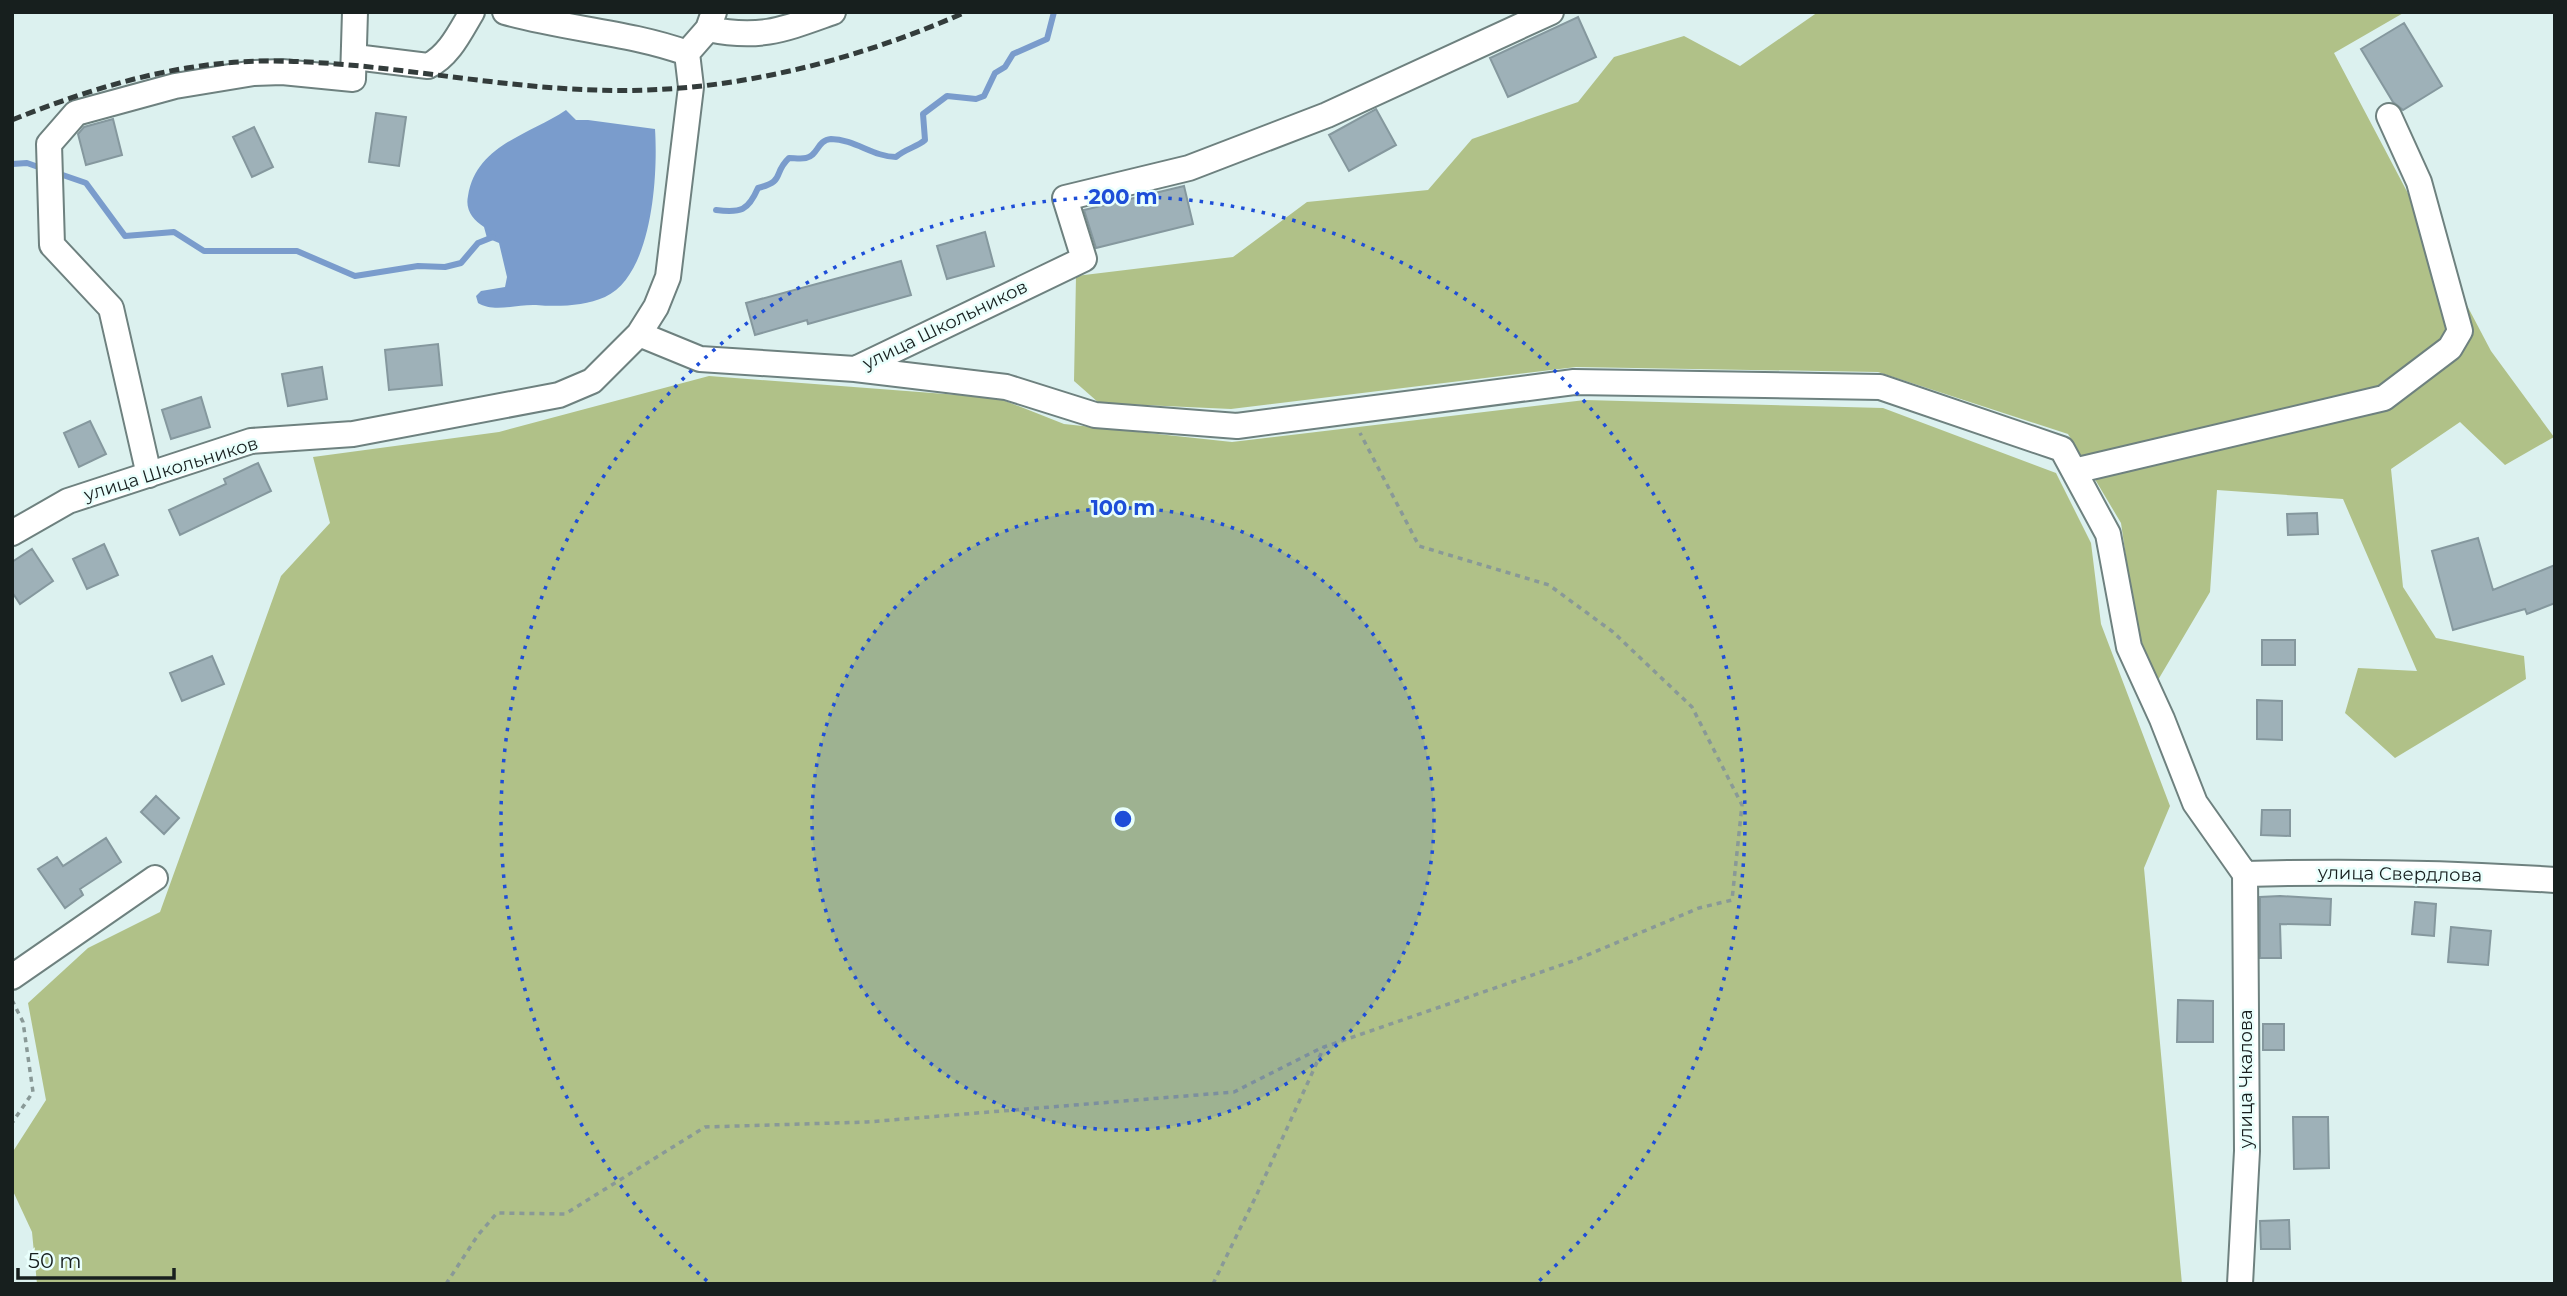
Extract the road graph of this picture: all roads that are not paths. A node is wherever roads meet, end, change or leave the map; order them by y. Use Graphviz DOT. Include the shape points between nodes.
graph roads {
  1 [pos="355,12"];
  2 [pos="472,12"];
  3 [pos="505,12"];
  4 [pos="834,12"];
  5 [pos="1551,12"];
  6 [pos="711,20"];
  7 [pos="687,53"];
  8 [pos="355,57"];
  9 [pos="2389,116"];
  10 [pos="639,334"];
  11 [pos="855,369"];
  12 [pos="2074,471"];
  13 [pos="149,475"];
  14 [pos="12,533"];
  15 [pos="2245,874"];
  16 [pos="155,878"];
  17 [pos="2555,880"];
  18 [pos="12,977"];
  19 [pos="2240,1284"];
  1 -- 8 [label="street"];
  2 -- 8 [label="street" via="445,54 428,66"];
  3 -- 7 [label="street" via="635,37"];
  4 -- 6 [label="street" via="759,35 740,35"];
  5 -- 11 [label="street, улица Школьников" via="1327,115 1189,168 1065,198 1084,259"];
  6 -- 7 [label="street"];
  7 -- 10 [label="street" via="691,87 668,277"];
  8 -- 13 [label="street" via="353,79 254,73 175,86 76,113 49,144 52,245 111,308"];
  9 -- 12 [label="street" via="2419,182 2460,331 2450,348 2384,398"];
  10 -- 11 [label="street, улица Школьников" via="700,359"];
  10 -- 13 [label="street, улица Школьников" via="592,380 559,395 353,435 251,441"];
  11 -- 12 [label="street" via="1006,387 1095,415 1237,426 1574,382 1880,387 2062,449"];
  12 -- 15 [label="street" via="2108,534 2129,647 2195,803"];
  13 -- 14 [label="street, улица Школьников" via="68,502"];
  15 -- 17 [label="street, улица Свердлова"];
  15 -- 19 [label="street, улица Чкалова" via="2247,1151"];
  16 -- 18 [label="street"];
}
